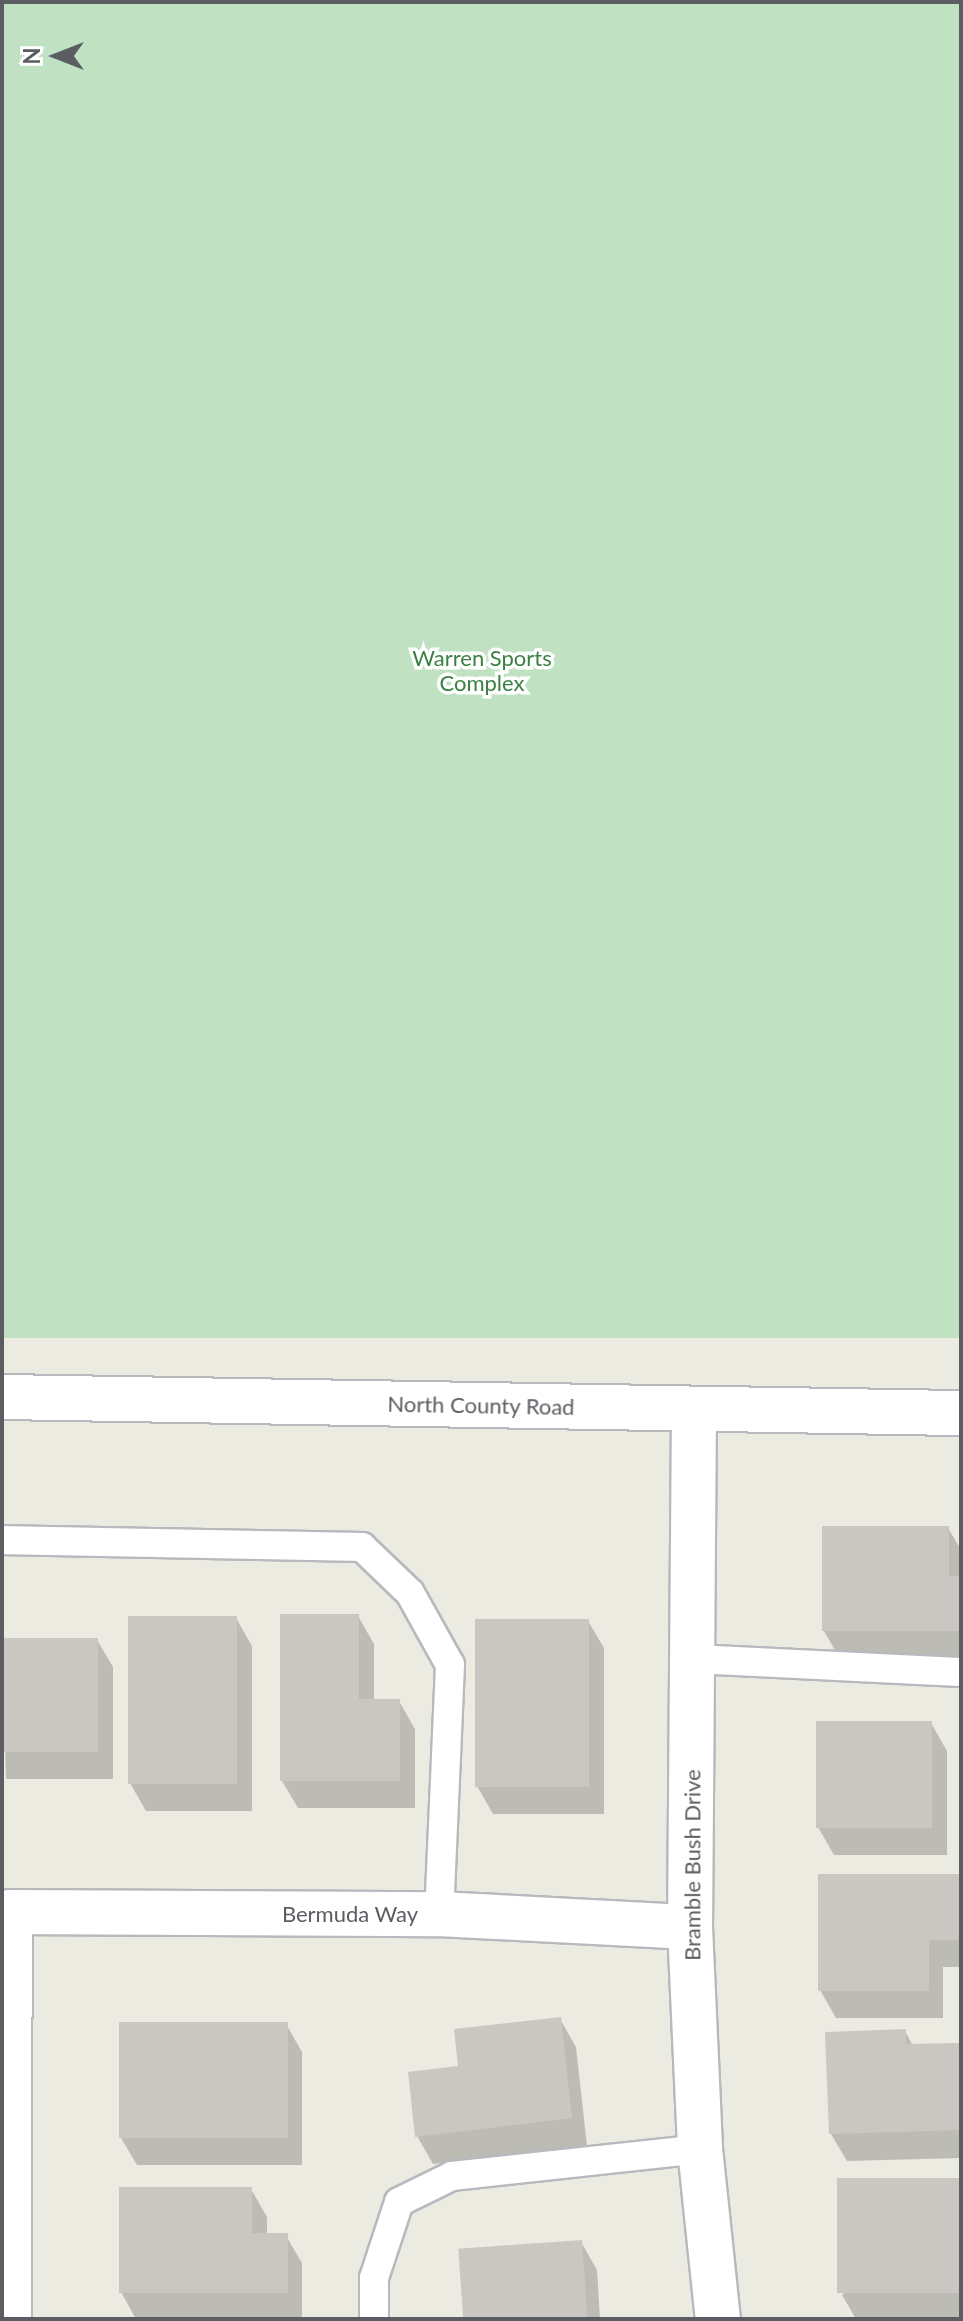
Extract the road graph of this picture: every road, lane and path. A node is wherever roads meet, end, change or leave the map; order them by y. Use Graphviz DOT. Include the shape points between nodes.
graph roads {
  1 [pos="2,1397"];
  2 [pos="694,1409"];
  3 [pos="961,1413"];
  4 [pos="2,1540"];
  5 [pos="693,1659"];
  6 [pos="961,1672"];
  7 [pos="439,1914"];
  8 [pos="690,1927"];
  9 [pos="700,2149"];
  10 [pos="9,2319"];
  11 [pos="374,2319"];
  12 [pos="718,2319"];
  1 -- 2 [label="street, North County Road"];
  2 -- 3 [label="street, North County Road"];
  2 -- 5 [label="street, Bramble Bush Drive"];
  4 -- 7 [label="lane" via="362,1547 410,1593 450,1665"];
  5 -- 6 [label="lane"];
  5 -- 8 [label="street, Bramble Bush Drive"];
  7 -- 8 [label="street, Bermuda Way"];
  7 -- 10 [label="street, Bermuda Way" via="10,1912"];
  8 -- 9 [label="street, Bramble Bush Drive"];
  9 -- 11 [label="lane" via="452,2176 399,2202 374,2278"];
  9 -- 12 [label="street, Bramble Bush Drive"];
}
